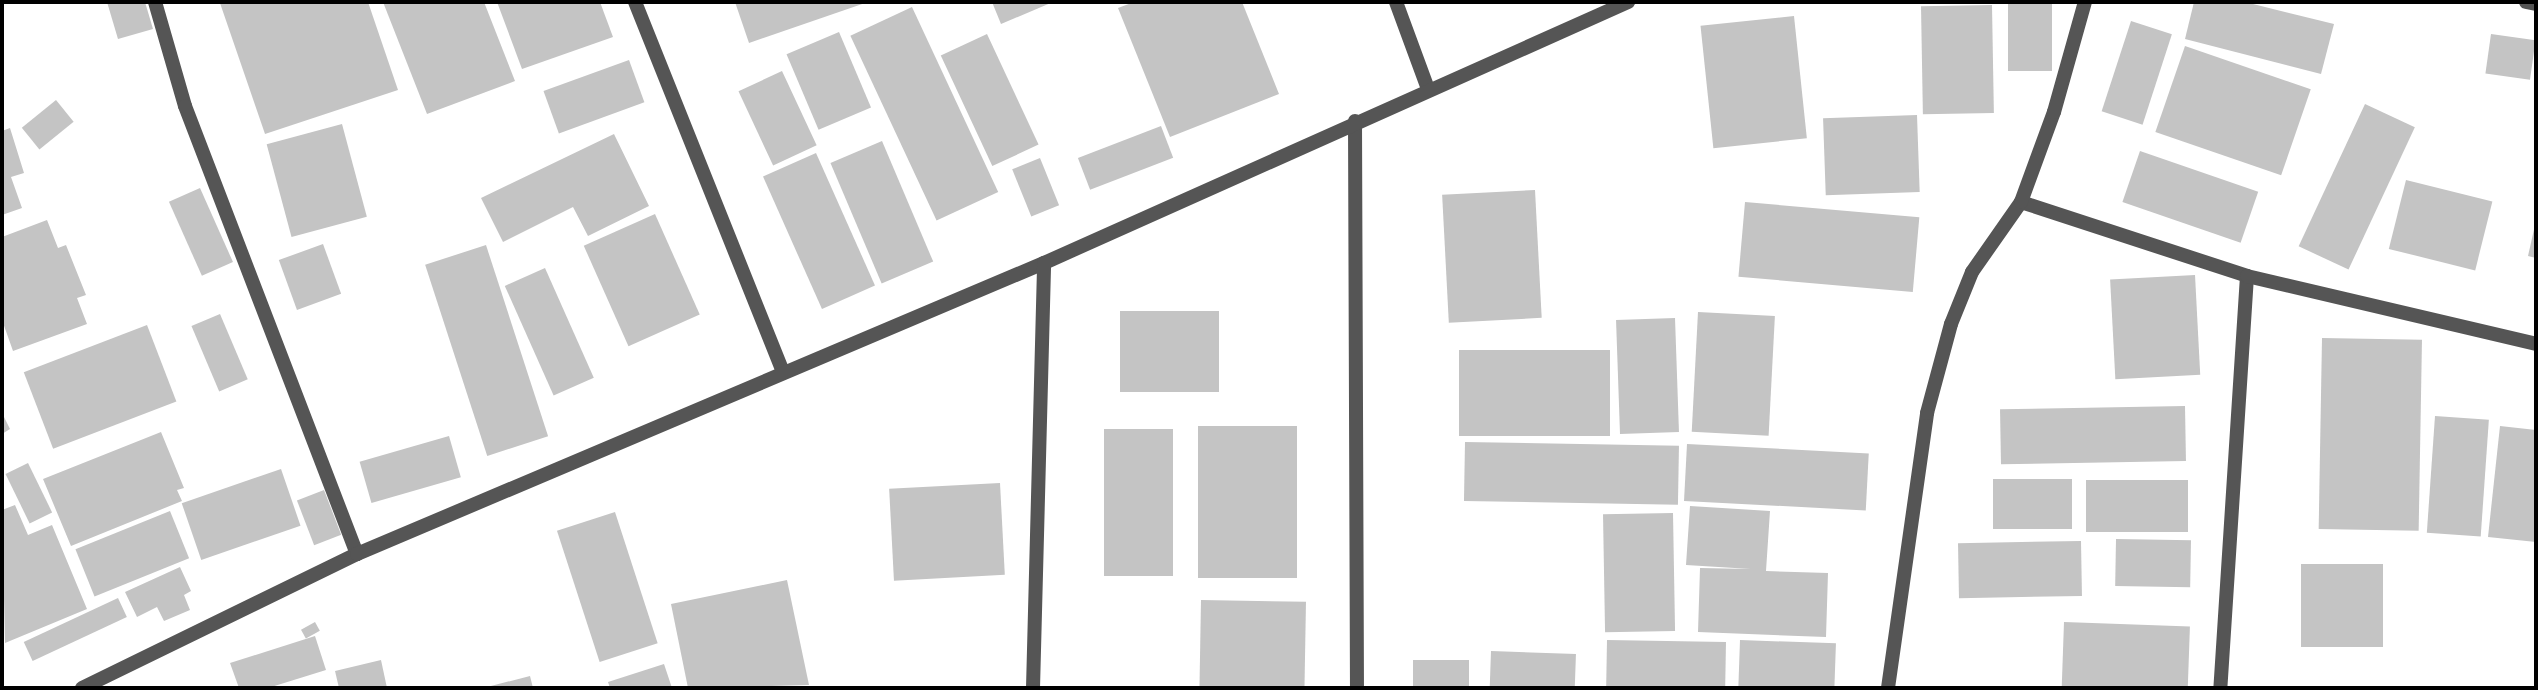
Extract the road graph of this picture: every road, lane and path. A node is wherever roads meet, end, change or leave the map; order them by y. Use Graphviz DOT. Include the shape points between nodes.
graph roads {
  1 [pos="155,2"];
  2 [pos="635,2"];
  3 [pos="1396,2"];
  4 [pos="1628,2"];
  5 [pos="2085,2"];
  6 [pos="2526,2"];
  7 [pos="2536,4"];
  8 [pos="1428,89"];
  9 [pos="1355,121"];
  10 [pos="2021,202"];
  11 [pos="1044,263"];
  12 [pos="2247,276"];
  13 [pos="2536,344"];
  14 [pos="783,372"];
  15 [pos="357,554"];
  16 [pos="82,688"];
  17 [pos="1032,688"];
  18 [pos="1357,688"];
  19 [pos="1888,688"];
  20 [pos="2220,688"];
  1 -- 15 [label="street" via="185,106"];
  2 -- 14 [label="street"];
  3 -- 8 [label="street"];
  4 -- 8 [label="street"];
  5 -- 10 [label="street" via="2054,112"];
  6 -- 7 [label="street"];
  8 -- 9 [label="street"];
  9 -- 11 [label="street"];
  9 -- 18 [label="street"];
  10 -- 12 [label="street"];
  10 -- 19 [label="street" via="1972,272 1951,324 1927,413"];
  11 -- 14 [label="street"];
  11 -- 17 [label="street"];
  12 -- 13 [label="street"];
  12 -- 20 [label="street"];
  14 -- 15 [label="street"];
  15 -- 16 [label="street"];
}
